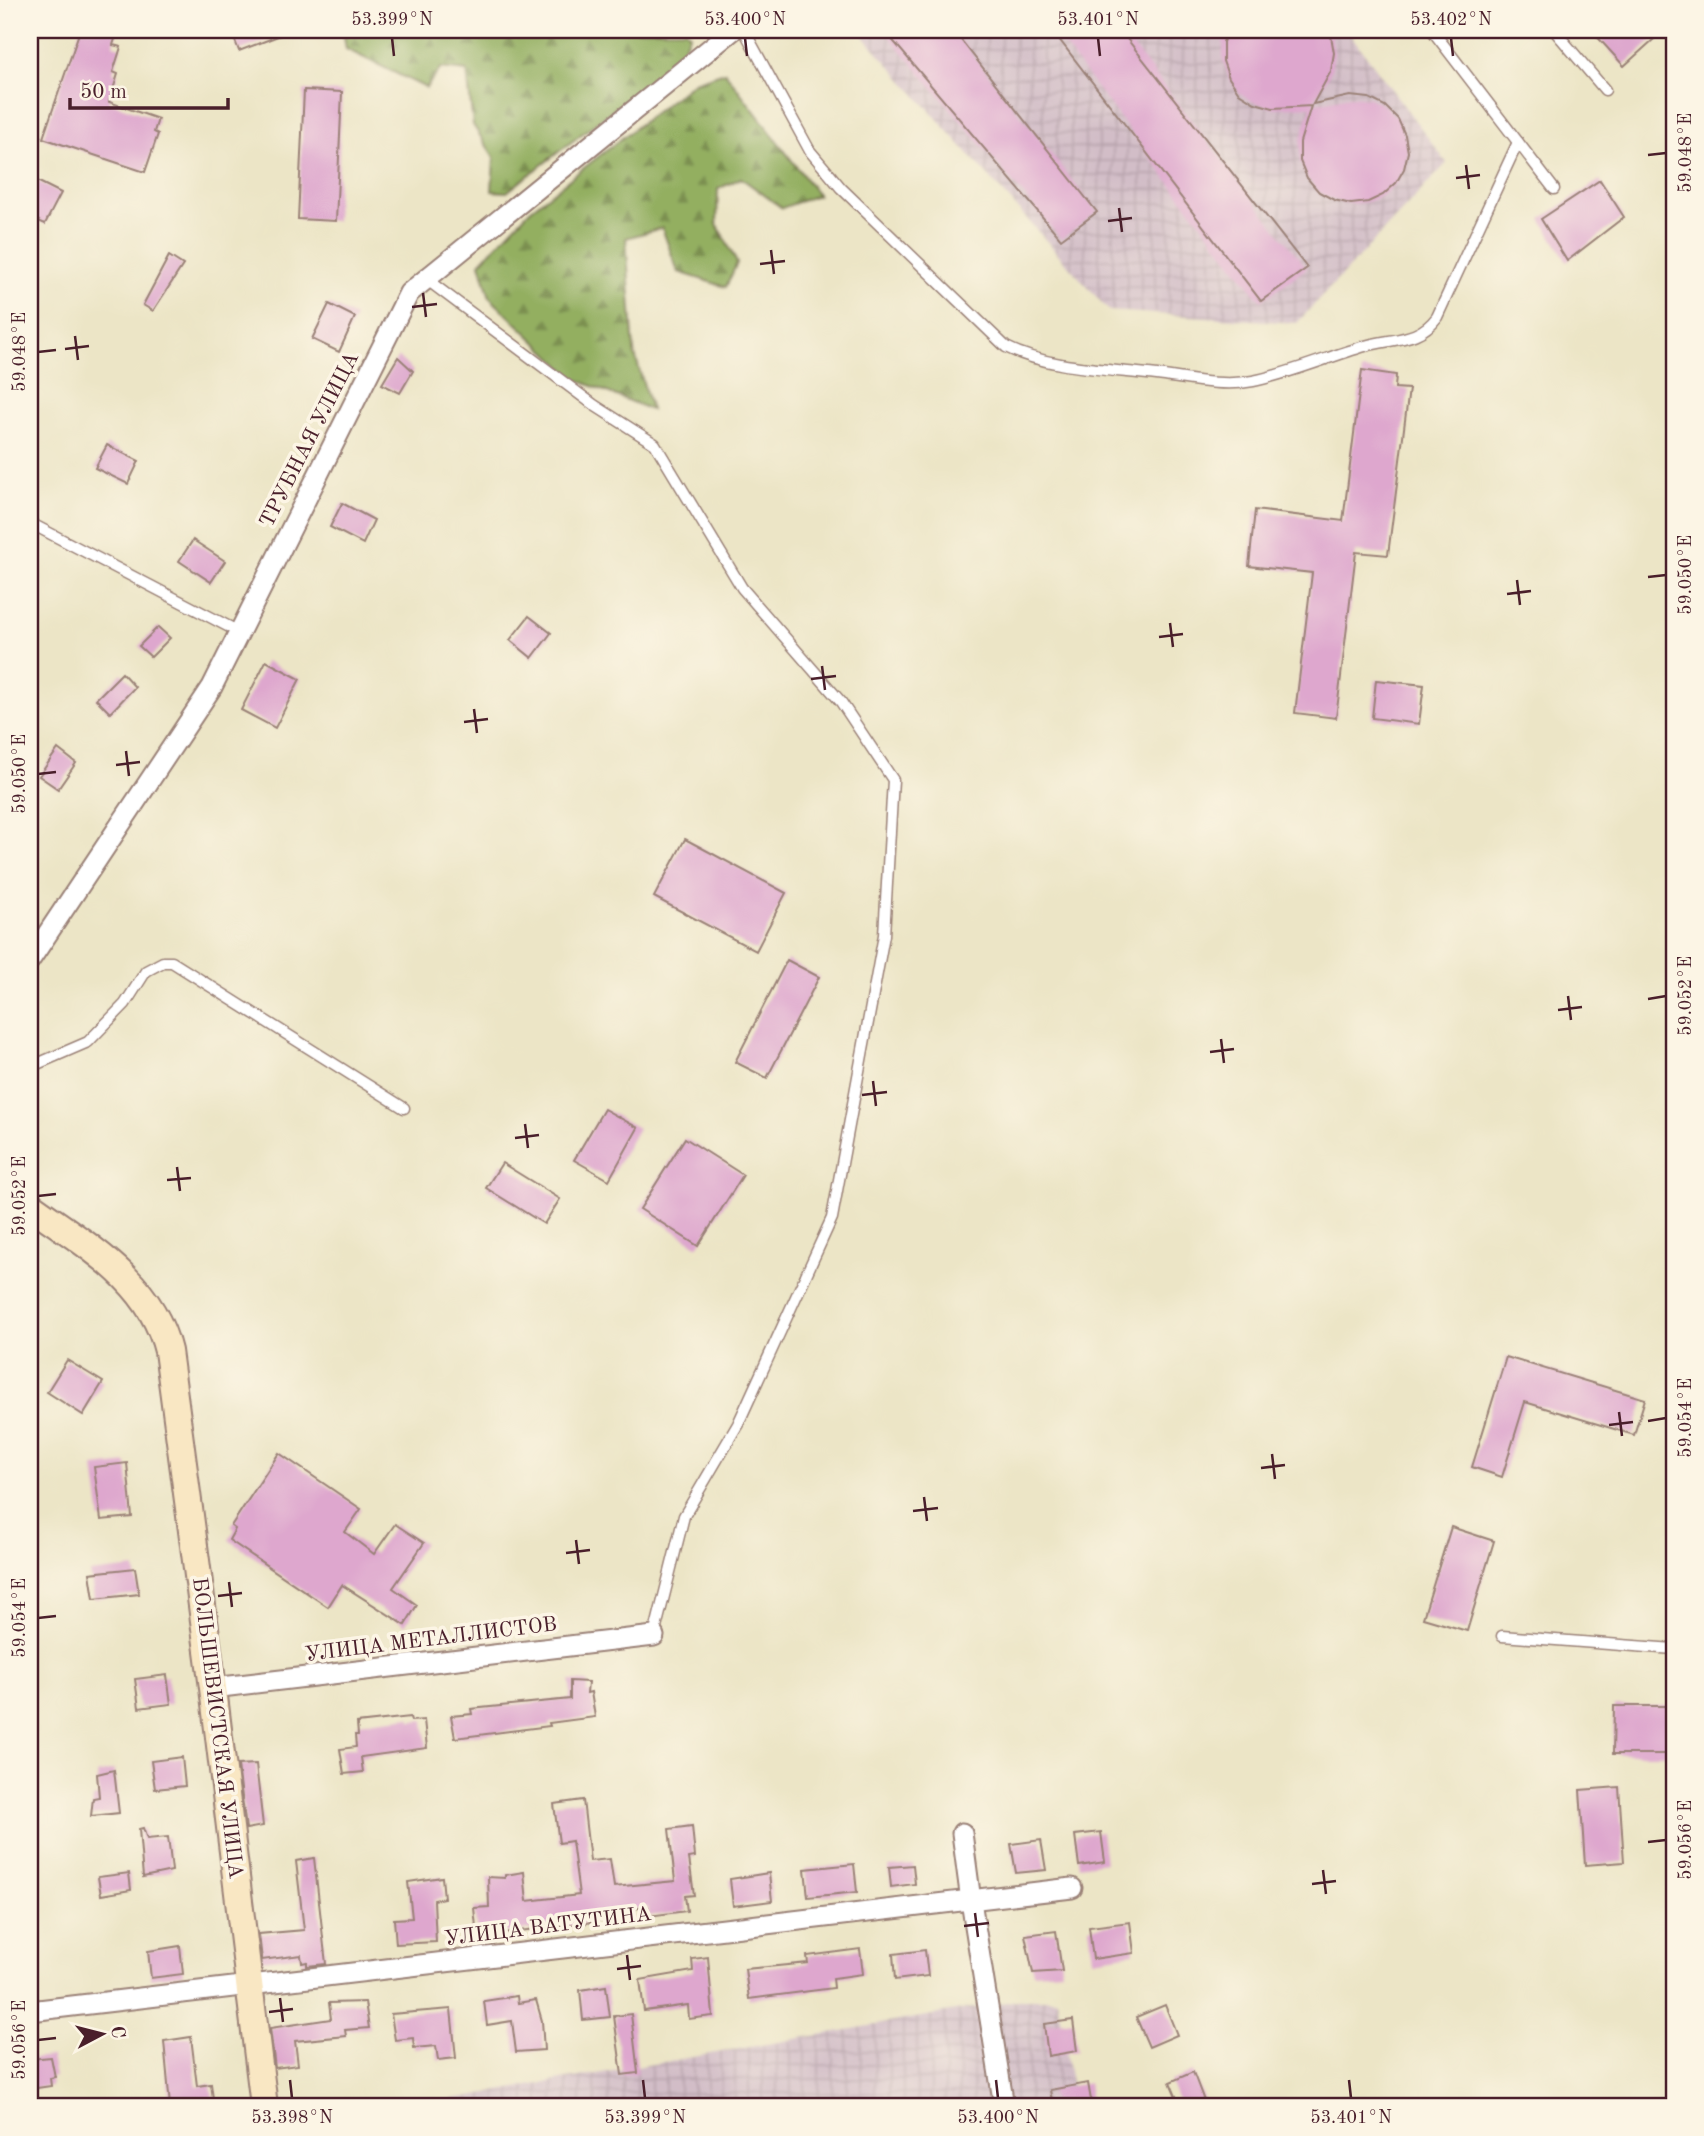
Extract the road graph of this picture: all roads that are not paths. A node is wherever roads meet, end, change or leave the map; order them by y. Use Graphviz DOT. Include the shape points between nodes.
graph roads {
  1 [pos="733,30"];
  2 [pos="744,30"];
  3 [pos="1432,30"];
  4 [pos="1553,30"];
  5 [pos="1605,90"];
  6 [pos="1518,142"];
  7 [pos="1554,189"];
  8 [pos="426,279"];
  9 [pos="30,523"];
  10 [pos="239,632"];
  11 [pos="30,960"];
  12 [pos="30,1067"];
  13 [pos="404,1108"];
  14 [pos="30,1205"];
  15 [pos="654,1636"];
  16 [pos="1502,1636"];
  17 [pos="1674,1649"];
  18 [pos="213,1688"];
  19 [pos="962,1833"];
  20 [pos="1072,1888"];
  21 [pos="971,1901"];
  22 [pos="249,1984"];
  23 [pos="30,2011"];
  24 [pos="264,2106"];
  25 [pos="1004,2106"];
  1 -- 8 [label="street, ТРУБНАЯ УЛИЦА"];
  2 -- 6 [label="lane" via="810,151 841,188 1006,347 1047,361 1210,382 1250,382 1428,329"];
  3 -- 6 [label="lane"];
  4 -- 5 [label="lane"];
  6 -- 7 [label="lane"];
  8 -- 10 [label="street, ТРУБНАЯ УЛИЦА" via="409,293"];
  8 -- 15 [label="lane" via="594,405 655,444 742,588 841,702 894,780 884,935 832,1218 738,1424 684,1516"];
  9 -- 10 [label="lane"];
  10 -- 11 [label="street, ТРУБНАЯ УЛИЦА" via="212,687"];
  12 -- 13 [label="lane" via="88,1041 125,1004 146,971 172,962"];
  14 -- 18 [label="street, БОЛЬШЕВИСТСКАЯ УЛИЦА" via="125,1276 162,1328"];
  15 -- 18 [label="street, УЛИЦА МЕТАЛЛИСТОВ"];
  16 -- 17 [label="lane"];
  18 -- 22 [label="street, БОЛЬШЕВИСТСКАЯ УЛИЦА"];
  19 -- 21 [label="street"];
  20 -- 21 [label="street, УЛИЦА ВАТУТИНА"];
  21 -- 22 [label="street, УЛИЦА ВАТУТИНА"];
  21 -- 25 [label="street"];
  22 -- 23 [label="street, УЛИЦА ВАТУТИНА"];
  22 -- 24 [label="street, БОЛЬШЕВИСТСКАЯ УЛИЦА"];
}
